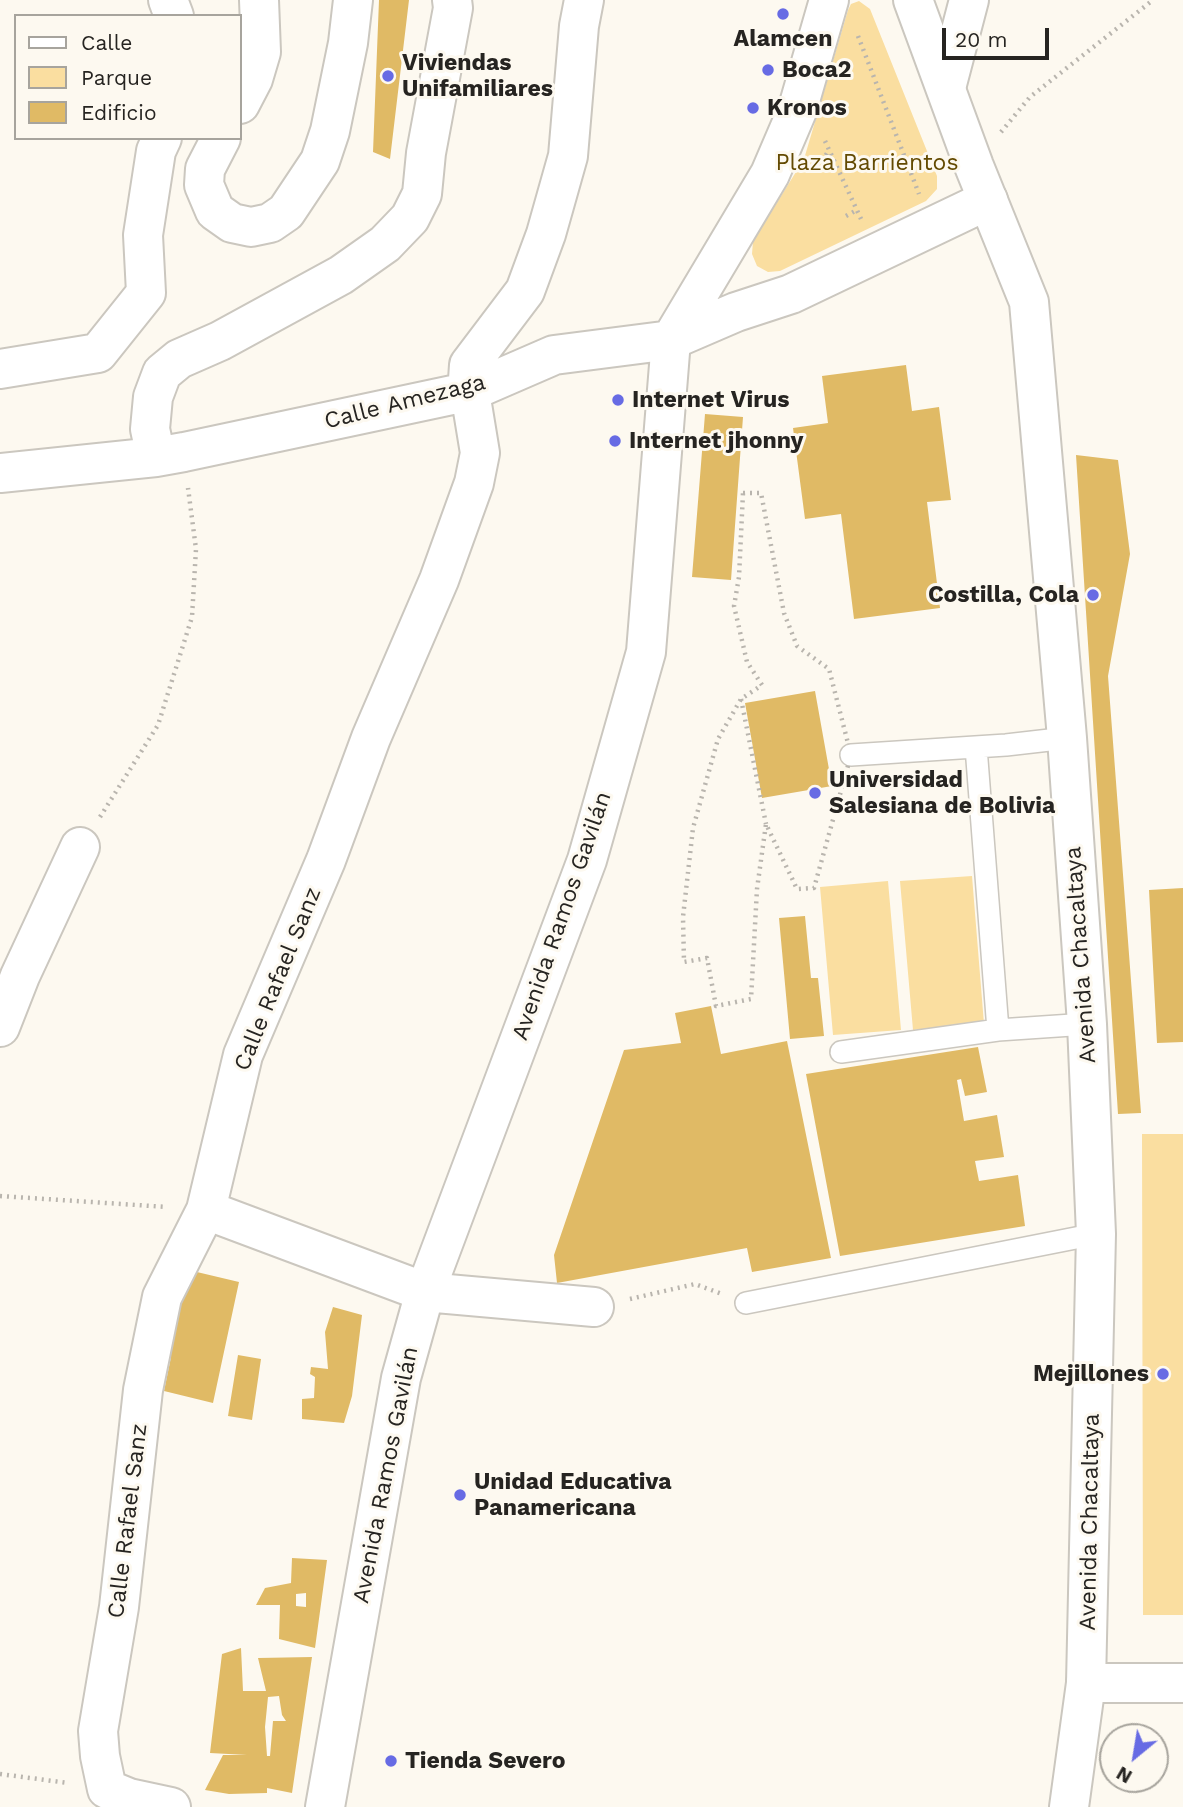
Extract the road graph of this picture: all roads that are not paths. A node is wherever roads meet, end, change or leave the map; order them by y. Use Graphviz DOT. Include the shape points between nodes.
graph roads {
  1 [pos="259,0"];
  2 [pos="353,0"];
  3 [pos="452,0"];
  4 [pos="584,0"];
  5 [pos="830,0"];
  6 [pos="913,0"];
  7 [pos="969,0"];
  8 [pos="946,89"];
  9 [pos="242,100"];
  10 [pos="161,140"];
  11 [pos="220,140"];
  12 [pos="981,183"];
  13 [pos="671,340"];
  14 [pos="0,369"];
  15 [pos="471,391"];
  16 [pos="170,455"];
  17 [pos="0,473"];
  18 [pos="1067,738"];
  19 [pos="976,747"];
  20 [pos="851,755"];
  21 [pos="80,847"];
  22 [pos="1087,1024"];
  23 [pos="0,1027"];
  24 [pos="998,1031"];
  25 [pos="841,1052"];
  26 [pos="206,1210"];
  27 [pos="1096,1234"];
  28 [pos="425,1292"];
  29 [pos="746,1303"];
  30 [pos="594,1307"];
  31 [pos="1086,1683"];
  32 [pos="1183,1683"];
  33 [pos="172,1807"];
  34 [pos="325,1807"];
  35 [pos="1069,1807"];
  1 -- 9 [label="street" via="261,51"];
  2 -- 11 [label="street" via="330,131 320,161 286,212 270,223 251,227 232,223 215,211 204,184 205,169"];
  3 -- 16 [label="street" via="422,194 410,218 385,244 341,275 179,359 162,373 153,397 150,429"];
  4 -- 15 [label="street, Calle Rafael Sanz" via="568,156 550,221 525,291 469,365"];
  5 -- 13 [label="street, Avenida Ramos Gavilán" via="797,111 770,174"];
  6 -- 8 [label="street, Avenida Chacaltaya"];
  7 -- 8 [label="street"];
  8 -- 12 [label="street, Avenida Chacaltaya"];
  10 -- 14 [label="street" via="143,235 146,293 98,353"];
  12 -- 13 [label="street, Calle Amezaga" via="791,294"];
  12 -- 18 [label="street, Avenida Chacaltaya" via="1029,302"];
  13 -- 15 [label="street, Calle Amezaga" via="554,355"];
  13 -- 28 [label="street, Avenida Ramos Gavilán" via="646,652 587,860"];
  15 -- 16 [label="street, Calle Amezaga"];
  15 -- 26 [label="street, Calle Rafael Sanz" via="481,453 474,483 326,860 243,1055"];
  16 -- 17 [label="street, Calle Amezaga"];
  18 -- 19 [label="lane"];
  18 -- 22 [label="street, Avenida Chacaltaya"];
  19 -- 20 [label="lane"];
  19 -- 24 [label="lane"];
  21 -- 23 [label="street"];
  22 -- 24 [label="lane"];
  22 -- 27 [label="street, Avenida Chacaltaya"];
  24 -- 25 [label="lane"];
  26 -- 28 [label="street"];
  26 -- 33 [label="street, Calle Rafael Sanz" via="162,1297 143,1390 119,1607 98,1731 107,1789"];
  27 -- 29 [label="lane"];
  27 -- 31 [label="street, Avenida Chacaltaya"];
  28 -- 30 [label="street"];
  28 -- 34 [label="street, Avenida Ramos Gavilán" via="401,1378"];
  31 -- 32 [label="street"];
  31 -- 35 [label="street, Avenida Chacaltaya"];
}
